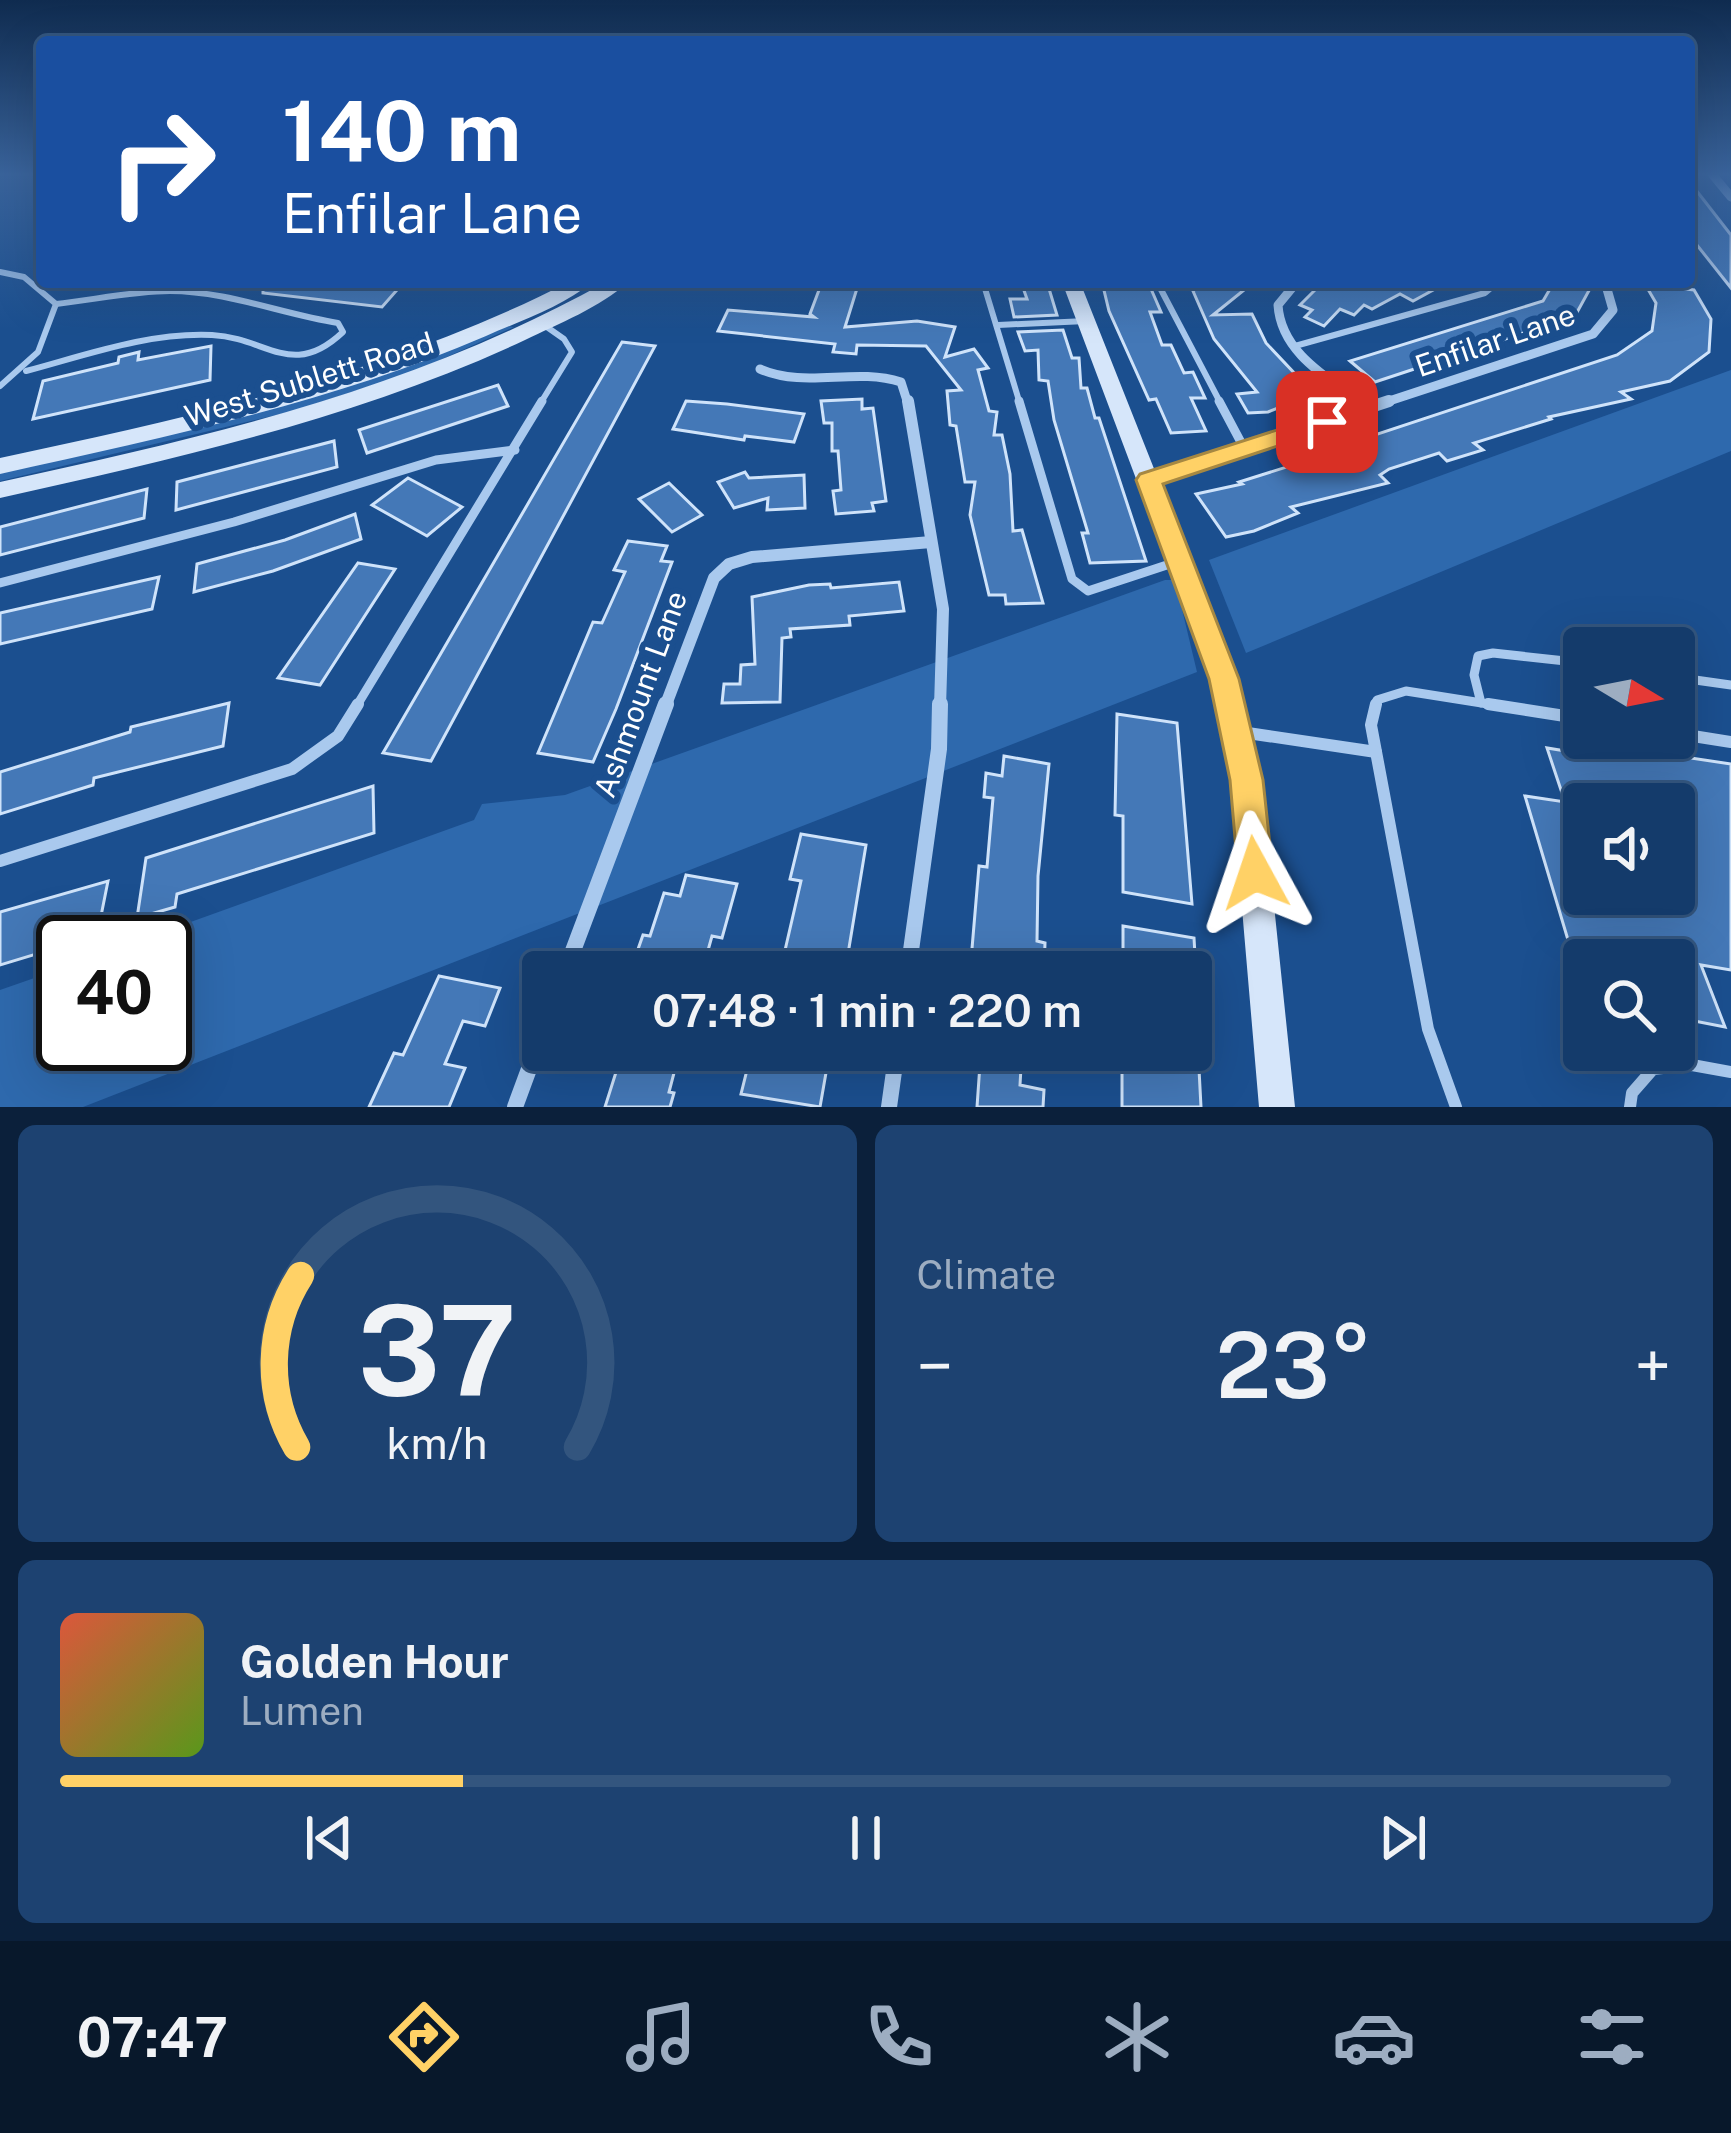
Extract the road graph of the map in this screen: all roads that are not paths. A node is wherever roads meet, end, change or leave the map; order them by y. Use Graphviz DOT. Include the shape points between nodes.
graph roads {
  1 [pos="0,272"];
  2 [pos="36,287"];
  3 [pos="37,288"];
  4 [pos="576,288"];
  5 [pos="606,288"];
  6 [pos="985,288"];
  7 [pos="1073,288"];
  8 [pos="1160,288"];
  9 [pos="1292,288"];
  10 [pos="1491,288"];
  11 [pos="1607,288"];
  12 [pos="56,304"];
  13 [pos="536,319"];
  14 [pos="1086,321"];
  15 [pos="998,325"];
  16 [pos="1295,346"];
  17 [pos="760,369"];
  18 [pos="26,371"];
  19 [pos="0,386"];
  20 [pos="1369,408"];
  21 [pos="1244,448"];
  22 [pos="515,450"];
  23 [pos="0,466"];
  24 [pos="1149,480"];
  25 [pos="0,490"];
  26 [pos="931,542"];
  27 [pos="1181,560"];
  28 [pos="0,583"];
  29 [pos="1563,661"];
  30 [pos="1695,679"];
  31 [pos="1731,685"];
  32 [pos="1480,703"];
  33 [pos="1563,715"];
  34 [pos="1236,731"];
  35 [pos="1695,736"];
  36 [pos="1731,742"];
  37 [pos="1376,752"];
  38 [pos="0,861"];
  39 [pos="573,951"];
  40 [pos="911,951"];
  41 [pos="528,1071"];
  42 [pos="894,1071"];
  43 [pos="1731,1072"];
  44 [pos="514,1107"];
  45 [pos="889,1107"];
  46 [pos="1277,1107"];
  47 [pos="1456,1107"];
  48 [pos="1630,1107"];
  1 -- 2 [label="lane"];
  3 -- 12 [label="lane"];
  4 -- 13 [label="main road, West Sublett Road"];
  5 -- 13 [label="main road, West Sublett Road"];
  6 -- 15 [label="lane"];
  7 -- 14 [label="main road"];
  8 -- 21 [label="lane"];
  9 -- 16 [label="street" via="1277,316"];
  10 -- 16 [label="lane"];
  11 -- 20 [label="street, Enfilar Lane" via="1613,310 1593,334"];
  12 -- 18 [label="lane" via="48,337"];
  12 -- 18 [label="lane" via="189,292 338,323 343,332 296,359 242,340 197,336"];
  13 -- 22 [label="lane" via="572,352"];
  13 -- 23 [label="main road, West Sublett Road" via="247,411"];
  13 -- 25 [label="main road, West Sublett Road" via="459,365 321,412"];
  14 -- 15 [label="lane"];
  14 -- 24 [label="main road"];
  15 -- 27 [label="lane" via="1072,579 1102,590"];
  16 -- 20 [label="street"];
  17 -- 26 [label="street" via="777,380 884,374 901,382"];
  18 -- 19 [label="lane"];
  20 -- 21 [label="street, Enfilar Lane"];
  21 -- 24 [label="street, Enfilar Lane"];
  22 -- 28 [label="lane" via="443,455 146,548"];
  22 -- 38 [label="lane" via="338,736 292,769"];
  24 -- 27 [label="main road"];
  26 -- 39 [label="street, Ashmount Lane" via="752,557 713,578"];
  26 -- 40 [label="street" via="943,609 939,748"];
  27 -- 34 [label="main road"];
  29 -- 32 [label="lane" via="1478,656"];
  30 -- 31 [label="lane"];
  32 -- 33 [label="lane"];
  32 -- 37 [label="lane" via="1406,691 1377,700"];
  34 -- 37 [label="lane"];
  34 -- 46 [label="main road"];
  35 -- 36 [label="lane"];
  37 -- 47 [label="lane" via="1428,1029"];
  41 -- 44 [label="street"];
  42 -- 45 [label="street"];
  43 -- 48 [label="lane" via="1692,1064 1653,1069"];
}
